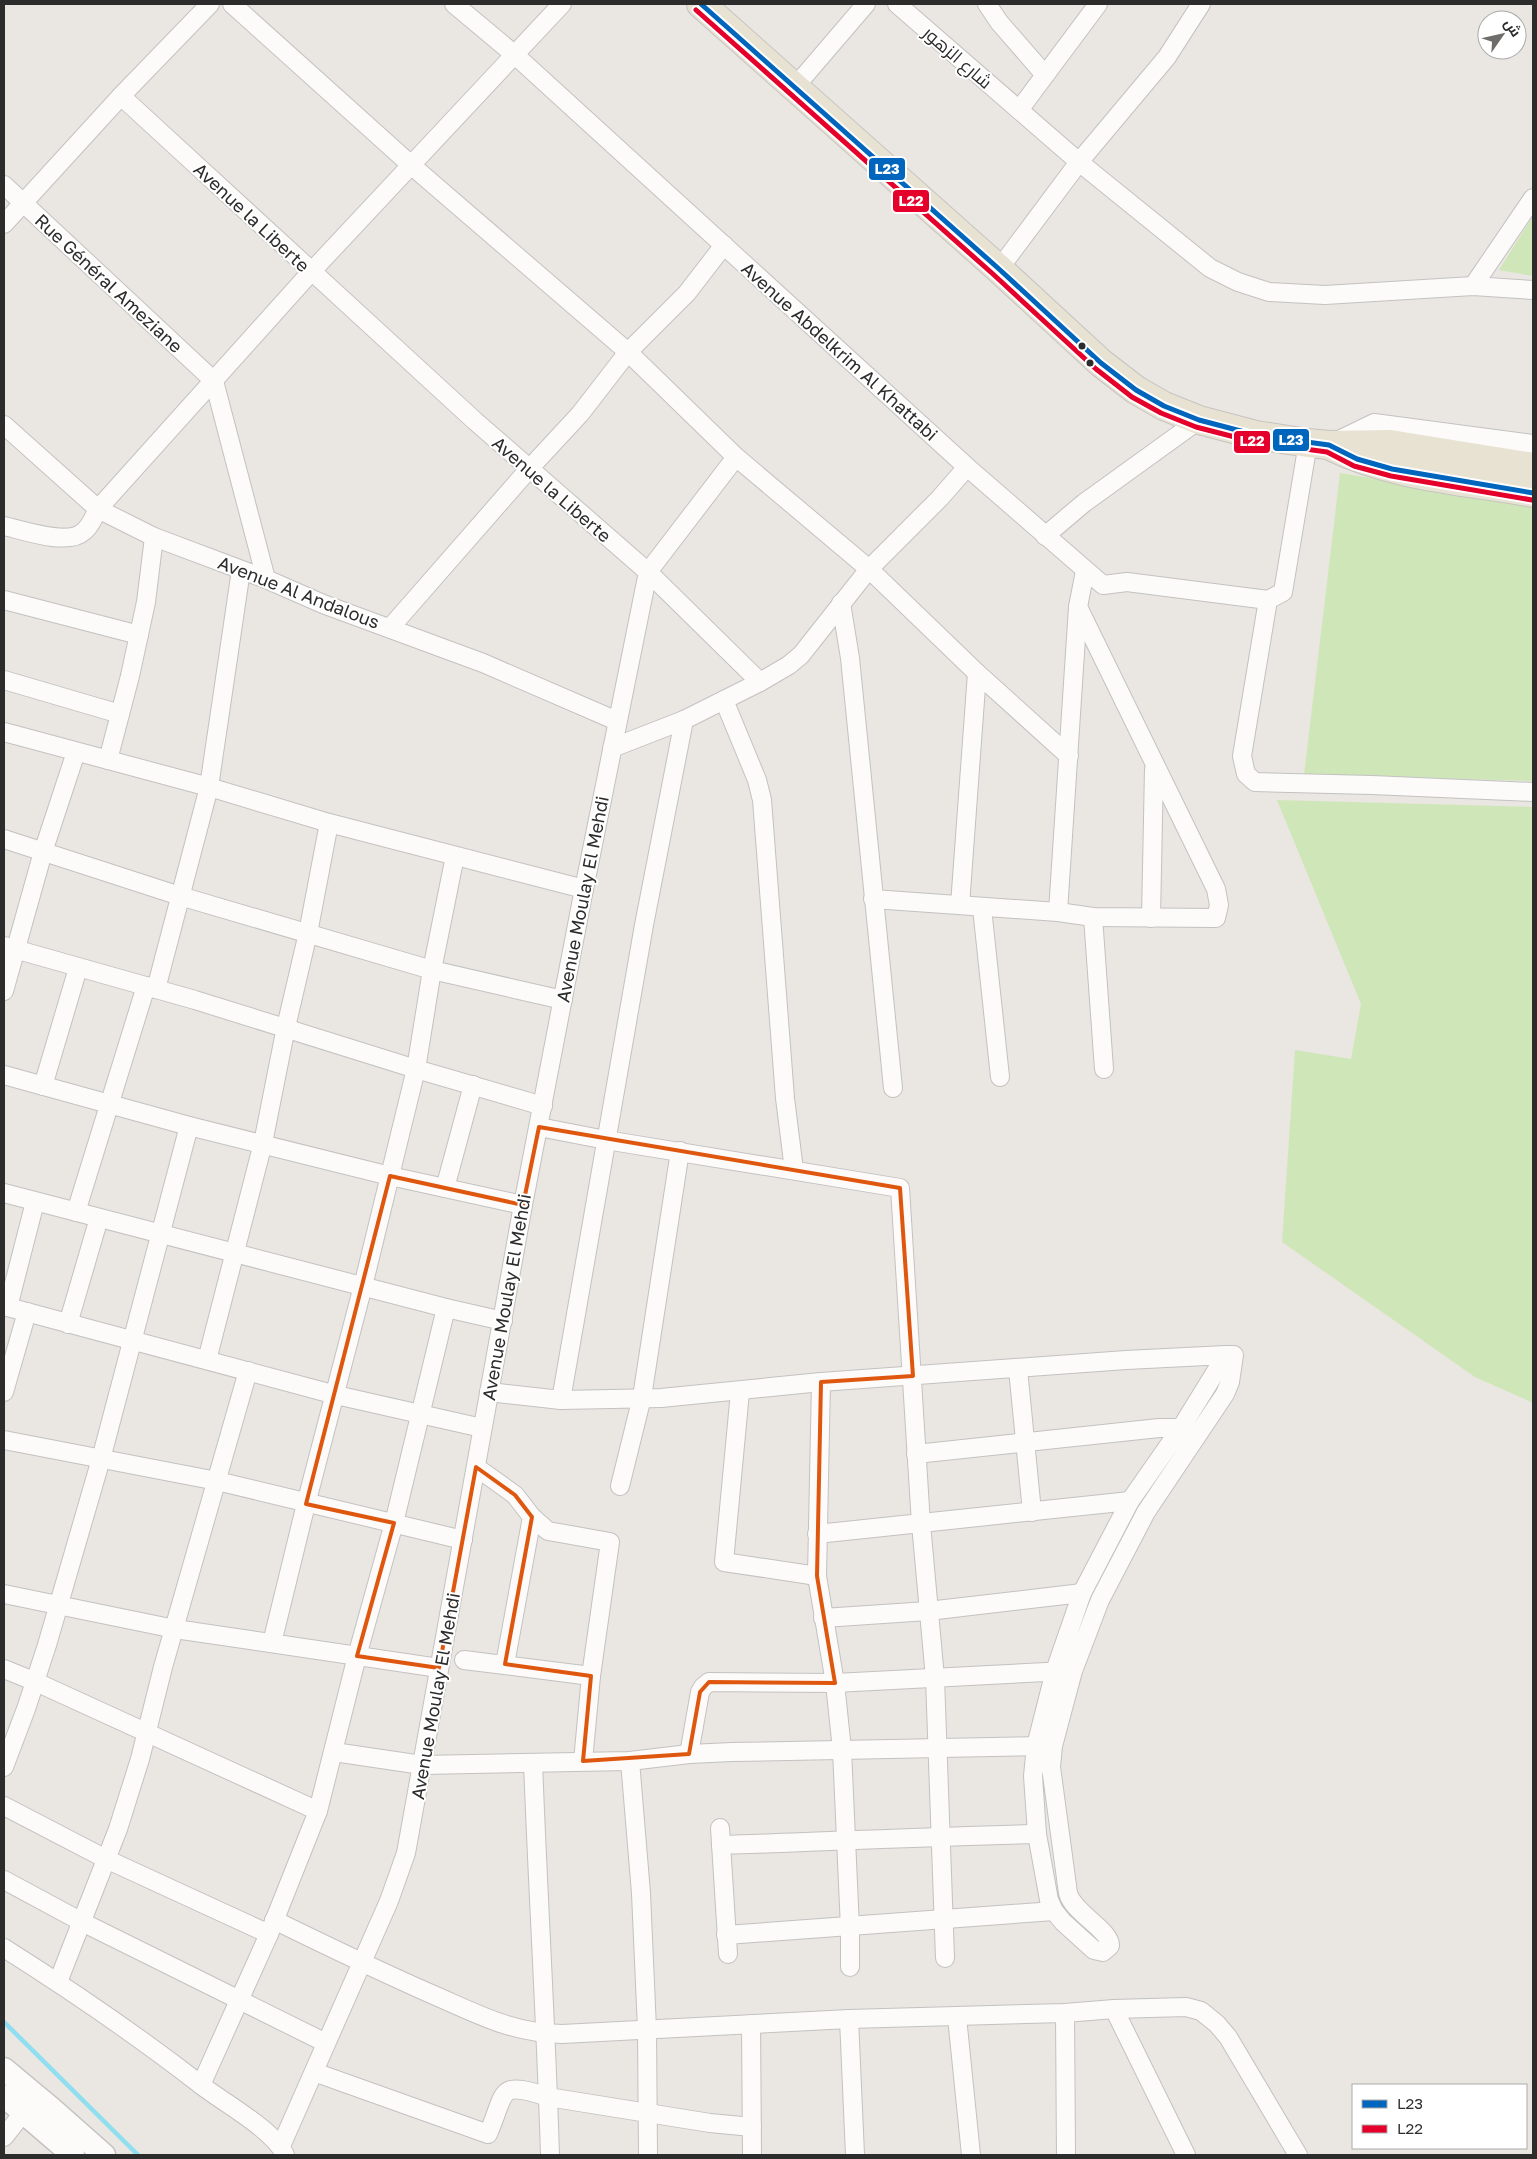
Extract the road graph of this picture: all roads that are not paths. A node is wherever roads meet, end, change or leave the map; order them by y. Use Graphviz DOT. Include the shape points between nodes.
graph roads {
  1 [pos="210,4"];
  2 [pos="232,4"];
  3 [pos="454,4"];
  4 [pos="562,4"];
  5 [pos="701,4"];
  6 [pos="866,4"];
  7 [pos="897,4"];
  8 [pos="987,4"];
  9 [pos="1098,4"];
  10 [pos="1201,4"];
  11 [pos="515,55"];
  12 [pos="1045,75"];
  13 [pos="794,88"];
  14 [pos="121,96"];
  15 [pos="1019,110"];
  16 [pos="1079,162"];
  17 [pos="411,165"];
  18 [pos="4,185"];
  19 [pos="1533,198"];
  20 [pos="23,202"];
  21 [pos="4,224"];
  22 [pos="724,245"];
  23 [pos="999,269"];
  24 [pos="312,272"];
  25 [pos="1473,286"];
  26 [pos="1533,290"];
  27 [pos="628,352"];
  28 [pos="214,381"];
  29 [pos="1199,420"];
  30 [pos="4,424"];
  31 [pos="1318,444"];
  32 [pos="1533,444"];
  33 [pos="736,457"];
  34 [pos="967,467"];
  35 [pos="1533,467"];
  36 [pos="529,469"];
  37 [pos="1533,493"];
  38 [pos="98,509"];
  39 [pos="4,526"];
  40 [pos="154,536"];
  41 [pos="1045,536"];
  42 [pos="869,569"];
  43 [pos="241,570"];
  44 [pos="1085,571"];
  45 [pos="648,572"];
  46 [pos="266,579"];
  47 [pos="4,600"];
  48 [pos="1268,600"];
  49 [pos="841,603"];
  50 [pos="1078,607"];
  51 [pos="390,628"];
  52 [pos="139,635"];
  53 [pos="977,673"];
  54 [pos="4,680"];
  55 [pos="760,682"];
  56 [pos="724,700"];
  57 [pos="120,714"];
  58 [pos="684,720"];
  59 [pos="617,721"];
  60 [pos="4,732"];
  61 [pos="612,748"];
  62 [pos="76,752"];
  63 [pos="1069,756"];
  64 [pos="108,760"];
  65 [pos="1154,766"];
  66 [pos="209,787"];
  67 [pos="1533,792"];
  68 [pos="329,823"];
  69 [pos="4,839"];
  70 [pos="43,852"];
  71 [pos="455,856"];
  72 [pos="584,888"];
  73 [pos="180,896"];
  74 [pos="873,899"];
  75 [pos="960,905"];
  76 [pos="982,908"];
  77 [pos="1058,912"];
  78 [pos="1093,917"];
  79 [pos="1151,918"];
  80 [pos="308,933"];
  81 [pos="9,948"];
  82 [pos="78,968"];
  83 [pos="432,970"];
  84 [pos="151,988"];
  85 [pos="4,991"];
  86 [pos="563,1000"];
  87 [pos="286,1027"];
  88 [pos="416,1069"];
  89 [pos="1104,1069"];
  90 [pos="4,1075"];
  91 [pos="1000,1077"];
  92 [pos="474,1085"];
  93 [pos="43,1086"];
  94 [pos="893,1088"];
  95 [pos="109,1104"];
  96 [pos="543,1106"];
  97 [pos="189,1126"];
  98 [pos="539,1127"];
  99 [pos="606,1140"];
  100 [pos="263,1143"];
  101 [pos="680,1151"];
  102 [pos="794,1170"];
  103 [pos="390,1176"];
  104 [pos="445,1188"];
  105 [pos="4,1193"];
  106 [pos="35,1202"];
  107 [pos="523,1205"];
  108 [pos="76,1212"];
  109 [pos="99,1218"];
  110 [pos="161,1235"];
  111 [pos="234,1252"];
  112 [pos="363,1286"];
  113 [pos="6,1307"];
  114 [pos="446,1308"];
  115 [pos="27,1312"];
  116 [pos="503,1321"];
  117 [pos="68,1324"];
  118 [pos="132,1341"];
  119 [pos="1230,1355"];
  120 [pos="207,1360"];
  121 [pos="1018,1368"];
  122 [pos="248,1371"];
  123 [pos="913,1376"];
  124 [pos="821,1382"];
  125 [pos="4,1392"];
  126 [pos="489,1392"];
  127 [pos="740,1392"];
  128 [pos="336,1395"];
  129 [pos="642,1397"];
  130 [pos="561,1400"];
  131 [pos="419,1415"];
  132 [pos="482,1428"];
  133 [pos="1181,1428"];
  134 [pos="1199,1434"];
  135 [pos="4,1440"];
  136 [pos="1025,1442"];
  137 [pos="916,1454"];
  138 [pos="101,1459"];
  139 [pos="476,1467"];
  140 [pos="217,1481"];
  141 [pos="620,1486"];
  142 [pos="1130,1501"];
  143 [pos="306,1504"];
  144 [pos="1032,1512"];
  145 [pos="532,1517"];
  146 [pos="394,1523"];
  147 [pos="920,1524"];
  148 [pos="817,1534"];
  149 [pos="463,1540"];
  150 [pos="817,1576"];
  151 [pos="1082,1593"];
  152 [pos="4,1594"];
  153 [pos="59,1604"];
  154 [pos="928,1610"];
  155 [pos="823,1618"];
  156 [pos="175,1629"];
  157 [pos="272,1643"];
  158 [pos="357,1656"];
  159 [pos="464,1660"];
  160 [pos="505,1664"];
  161 [pos="439,1668"];
  162 [pos="4,1670"];
  163 [pos="1055,1671"];
  164 [pos="1073,1671"];
  165 [pos="591,1676"];
  166 [pos="935,1678"];
  167 [pos="36,1682"];
  168 [pos="835,1683"];
  169 [pos="147,1734"];
  170 [pos="1045,1746"];
  171 [pos="842,1750"];
  172 [pos="937,1750"];
  173 [pos="334,1752"];
  174 [pos="689,1754"];
  175 [pos="582,1761"];
  176 [pos="630,1761"];
  177 [pos="533,1763"];
  178 [pos="422,1765"];
  179 [pos="4,1767"];
  180 [pos="4,1806"];
  181 [pos="318,1811"];
  182 [pos="1037,1834"];
  183 [pos="942,1836"];
  184 [pos="845,1842"];
  185 [pos="106,1859"];
  186 [pos="4,1880"];
  187 [pos="1054,1912"];
  188 [pos="944,1920"];
  189 [pos="82,1922"];
  190 [pos="271,1927"];
  191 [pos="850,1928"];
  192 [pos="726,1935"];
  193 [pos="4,1948"];
  194 [pos="728,1954"];
  195 [pos="945,1958"];
  196 [pos="361,1963"];
  197 [pos="850,1967"];
  198 [pos="58,1982"];
  199 [pos="239,2000"];
  200 [pos="1114,2009"];
  201 [pos="1065,2013"];
  202 [pos="957,2017"];
  203 [pos="849,2019"];
  204 [pos="752,2024"];
  205 [pos="647,2029"];
  206 [pos="546,2033"];
  207 [pos="326,2043"];
  208 [pos="4,2069"];
  209 [pos="314,2072"];
  210 [pos="201,2085"];
  211 [pos="4,2096"];
  212 [pos="548,2097"];
  213 [pos="646,2112"];
  214 [pos="23,2113"];
  215 [pos="752,2127"];
  216 [pos="4,2137"];
  217 [pos="283,2150"];
  218 [pos="73,2155"];
  219 [pos="104,2155"];
  220 [pos="550,2155"];
  221 [pos="648,2155"];
  222 [pos="752,2155"];
  223 [pos="855,2155"];
  224 [pos="971,2155"];
  225 [pos="1066,2155"];
  226 [pos="1186,2155"];
  227 [pos="1298,2155"];
  1 -- 14 [label="street"];
  2 -- 17 [label="street"];
  3 -- 11 [label="street, Avenue Abdelkrim Al Khattabi"];
  4 -- 11 [label="street"];
  5 -- 13 [label="main road"];
  6 -- 13 [label="street"];
  7 -- 15 [label="street, شارع الزهور"];
  8 -- 12 [label="street"];
  9 -- 12 [label="street"];
  10 -- 16 [label="street" via="1168,57"];
  11 -- 17 [label="street"];
  11 -- 22 [label="street, Avenue Abdelkrim Al Khattabi"];
  12 -- 15 [label="street"];
  13 -- 23 [label="main road"];
  14 -- 20 [label="street"];
  14 -- 24 [label="street, Avenue la Liberte"];
  15 -- 16 [label="street, شارع الزهور"];
  16 -- 23 [label="street"];
  16 -- 25 [label="street, شارع الزهور" via="1210,268 1269,292 1325,295"];
  17 -- 24 [label="street"];
  17 -- 27 [label="street"];
  18 -- 20 [label="street, Rue Général Ameziane"];
  19 -- 25 [label="street"];
  20 -- 21 [label="street"];
  20 -- 28 [label="street, Rue Général Ameziane"];
  22 -- 27 [label="street" via="687,293"];
  22 -- 34 [label="street, Avenue Abdelkrim Al Khattabi"];
  23 -- 29 [label="main road" via="1101,363 1164,406"];
  24 -- 28 [label="street"];
  24 -- 36 [label="street, Avenue la Liberte"];
  25 -- 26 [label="street, شارع الزهور"];
  27 -- 33 [label="street"];
  27 -- 36 [label="street" via="580,414"];
  28 -- 38 [label="street"];
  28 -- 46 [label="street"];
  29 -- 31 [label="main road" via="1256,435"];
  29 -- 41 [label="street" via="1084,503"];
  30 -- 38 [label="street, Avenue Al Andalous"];
  31 -- 32 [label="street" via="1374,423"];
  31 -- 35 [label="main road" via="1390,444"];
  31 -- 37 [label="main road" via="1392,469"];
  31 -- 48 [label="street" via="1283,592"];
  33 -- 42 [label="street"];
  33 -- 45 [label="street, Avenue Moulay El Mehdi"];
  34 -- 41 [label="street, Avenue Abdelkrim Al Khattabi"];
  34 -- 42 [label="street"];
  36 -- 45 [label="street, Avenue la Liberte"];
  36 -- 51 [label="street"];
  38 -- 39 [label="street" via="83,533 70,538"];
  38 -- 40 [label="street, Avenue Al Andalous"];
  40 -- 43 [label="street, Avenue Al Andalous"];
  40 -- 52 [label="street"];
  41 -- 44 [label="street, Avenue Abdelkrim Al Khattabi"];
  42 -- 49 [label="street"];
  42 -- 53 [label="street"];
  43 -- 46 [label="street, Avenue Al Andalous"];
  43 -- 66 [label="street"];
  44 -- 48 [label="street, Avenue Abdelkrim Al Khattabi" via="1102,585 1127,582"];
  44 -- 50 [label="street"];
  45 -- 55 [label="street, Avenue la Liberte"];
  45 -- 59 [label="street, Avenue Moulay El Mehdi"];
  46 -- 51 [label="street, Avenue Al Andalous"];
  47 -- 52 [label="street"];
  48 -- 67 [label="street" via="1242,756 1246,774 1255,782"];
  49 -- 55 [label="street" via="801,655"];
  49 -- 74 [label="street" via="850,658"];
  50 -- 63 [label="street"];
  50 -- 65 [label="street"];
  51 -- 59 [label="street, Avenue Al Andalous" via="483,663"];
  52 -- 57 [label="street"];
  53 -- 63 [label="street"];
  53 -- 75 [label="street"];
  54 -- 57 [label="street"];
  55 -- 56 [label="street"];
  56 -- 58 [label="street"];
  56 -- 102 [label="street" via="762,800"];
  57 -- 64 [label="street"];
  58 -- 61 [label="street"];
  58 -- 99 [label="street"];
  59 -- 61 [label="street, Avenue Moulay El Mehdi"];
  60 -- 62 [label="street"];
  61 -- 72 [label="street, Avenue Moulay El Mehdi"];
  62 -- 64 [label="street"];
  62 -- 70 [label="street"];
  63 -- 77 [label="street"];
  64 -- 66 [label="street"];
  65 -- 79 [label="street"];
  65 -- 79 [label="street" via="1216,889 1219,905 1216,918"];
  66 -- 68 [label="street"];
  66 -- 73 [label="street"];
  68 -- 71 [label="street"];
  68 -- 80 [label="street"];
  69 -- 70 [label="street"];
  70 -- 73 [label="street"];
  70 -- 81 [label="street"];
  71 -- 72 [label="street"];
  71 -- 83 [label="street"];
  72 -- 86 [label="street, Avenue Moulay El Mehdi"];
  73 -- 80 [label="street"];
  73 -- 84 [label="street"];
  74 -- 75 [label="street"];
  74 -- 94 [label="street"];
  75 -- 76 [label="street"];
  76 -- 77 [label="street"];
  76 -- 91 [label="street"];
  77 -- 78 [label="street"];
  78 -- 79 [label="street"];
  78 -- 89 [label="street"];
  80 -- 83 [label="street"];
  80 -- 87 [label="street"];
  81 -- 82 [label="street"];
  81 -- 85 [label="street"];
  82 -- 84 [label="street"];
  82 -- 93 [label="street"];
  83 -- 86 [label="street"];
  83 -- 88 [label="street"];
  84 -- 87 [label="street"];
  84 -- 95 [label="street"];
  86 -- 96 [label="street, Avenue Moulay El Mehdi"];
  87 -- 88 [label="street"];
  87 -- 100 [label="street"];
  88 -- 92 [label="street"];
  88 -- 103 [label="street"];
  90 -- 93 [label="street"];
  92 -- 96 [label="street"];
  92 -- 104 [label="street"];
  93 -- 95 [label="street"];
  95 -- 97 [label="street"];
  95 -- 108 [label="street"];
  96 -- 98 [label="street, Avenue Moulay El Mehdi"];
  97 -- 100 [label="street"];
  97 -- 110 [label="street"];
  98 -- 99 [label="street"];
  98 -- 107 [label="street, Avenue Moulay El Mehdi"];
  99 -- 101 [label="street"];
  99 -- 130 [label="street"];
  100 -- 103 [label="street"];
  100 -- 111 [label="street"];
  101 -- 102 [label="street"];
  101 -- 129 [label="street"];
  102 -- 123 [label="street" via="900,1188"];
  103 -- 104 [label="street"];
  103 -- 112 [label="street"];
  104 -- 107 [label="street"];
  105 -- 106 [label="street"];
  106 -- 108 [label="street"];
  106 -- 113 [label="street"];
  107 -- 116 [label="street, Avenue Moulay El Mehdi"];
  108 -- 109 [label="street"];
  109 -- 110 [label="street"];
  109 -- 117 [label="street"];
  110 -- 111 [label="street"];
  110 -- 118 [label="street"];
  111 -- 112 [label="street"];
  111 -- 120 [label="street"];
  112 -- 114 [label="street"];
  112 -- 128 [label="street"];
  113 -- 115 [label="street"];
  114 -- 116 [label="street"];
  114 -- 131 [label="street"];
  115 -- 117 [label="street"];
  115 -- 125 [label="street"];
  116 -- 126 [label="street, Avenue Moulay El Mehdi"];
  117 -- 118 [label="street"];
  118 -- 120 [label="street"];
  118 -- 138 [label="street"];
  119 -- 121 [label="street"];
  119 -- 133 [label="street"];
  119 -- 134 [label="street" via="1230,1382"];
  120 -- 122 [label="street"];
  121 -- 123 [label="street"];
  121 -- 136 [label="street"];
  122 -- 128 [label="street"];
  122 -- 140 [label="street"];
  123 -- 124 [label="street"];
  123 -- 137 [label="street"];
  124 -- 127 [label="street"];
  124 -- 148 [label="street"];
  126 -- 130 [label="street"];
  126 -- 132 [label="street, Avenue Moulay El Mehdi"];
  127 -- 129 [label="street"];
  127 -- 150 [label="street" via="724,1562"];
  128 -- 131 [label="street"];
  128 -- 143 [label="street"];
  129 -- 130 [label="street"];
  129 -- 141 [label="street"];
  131 -- 132 [label="street"];
  131 -- 146 [label="street"];
  132 -- 139 [label="street, Avenue Moulay El Mehdi"];
  133 -- 134 [label="street"];
  133 -- 136 [label="street"];
  133 -- 142 [label="street"];
  134 -- 164 [label="street" via="1146,1512 1100,1600"];
  135 -- 138 [label="street"];
  136 -- 137 [label="street"];
  136 -- 144 [label="street"];
  137 -- 147 [label="street"];
  138 -- 140 [label="street"];
  138 -- 153 [label="street"];
  139 -- 145 [label="street" via="515,1494"];
  139 -- 149 [label="street, Avenue Moulay El Mehdi"];
  140 -- 143 [label="street"];
  140 -- 156 [label="street"];
  142 -- 144 [label="street"];
  142 -- 151 [label="street"];
  143 -- 146 [label="street"];
  143 -- 157 [label="street"];
  144 -- 147 [label="street"];
  145 -- 160 [label="street"];
  145 -- 165 [label="street" via="548,1531 610,1542"];
  146 -- 149 [label="street"];
  146 -- 158 [label="street"];
  147 -- 148 [label="street"];
  147 -- 154 [label="street"];
  148 -- 150 [label="street"];
  149 -- 161 [label="street, Avenue Moulay El Mehdi"];
  150 -- 155 [label="street"];
  151 -- 154 [label="street"];
  151 -- 163 [label="street"];
  152 -- 153 [label="street"];
  153 -- 156 [label="street"];
  153 -- 167 [label="street"];
  154 -- 155 [label="street"];
  154 -- 166 [label="street"];
  155 -- 168 [label="street"];
  156 -- 157 [label="street"];
  156 -- 169 [label="street"];
  157 -- 158 [label="street"];
  158 -- 161 [label="street"];
  158 -- 173 [label="street"];
  159 -- 160 [label="street"];
  160 -- 165 [label="street"];
  161 -- 178 [label="street, Avenue Moulay El Mehdi"];
  162 -- 167 [label="street"];
  163 -- 164 [label="street"];
  163 -- 166 [label="street"];
  163 -- 170 [label="street"];
  164 -- 170 [label="street"];
  165 -- 175 [label="street"];
  166 -- 168 [label="street"];
  166 -- 172 [label="street"];
  167 -- 169 [label="street"];
  167 -- 179 [label="street"];
  168 -- 171 [label="street"];
  168 -- 174 [label="street" via="709,1682 700,1692"];
  169 -- 181 [label="street"];
  169 -- 185 [label="street"];
  170 -- 172 [label="street"];
  170 -- 182 [label="street" via="1033,1776"];
  170 -- 187 [label="street" via="1070,1900 1108,1937 1107,1950 1094,1950"];
  171 -- 172 [label="street"];
  171 -- 174 [label="street"];
  171 -- 184 [label="street"];
  172 -- 183 [label="street"];
  173 -- 178 [label="street"];
  173 -- 181 [label="street"];
  174 -- 176 [label="street"];
  175 -- 176 [label="street"];
  175 -- 177 [label="street"];
  176 -- 205 [label="street"];
  177 -- 178 [label="street"];
  177 -- 206 [label="street"];
  178 -- 196 [label="street, Avenue Moulay El Mehdi" via="406,1853"];
  180 -- 185 [label="street"];
  181 -- 190 [label="street"];
  182 -- 183 [label="street"];
  182 -- 187 [label="street"];
  183 -- 184 [label="street"];
  183 -- 188 [label="street"];
  184 -- 191 [label="street"];
  184 -- 192 [label="street" via="720,1836"];
  185 -- 189 [label="street"];
  185 -- 190 [label="street"];
  186 -- 189 [label="street"];
  187 -- 188 [label="street"];
  188 -- 191 [label="street"];
  188 -- 195 [label="street"];
  189 -- 198 [label="street"];
  189 -- 199 [label="street"];
  190 -- 196 [label="street"];
  190 -- 199 [label="street"];
  191 -- 192 [label="street"];
  191 -- 197 [label="street"];
  192 -- 194 [label="street"];
  193 -- 198 [label="street"];
  196 -- 206 [label="street" via="497,2022 519,2030"];
  196 -- 207 [label="street, Avenue Moulay El Mehdi"];
  198 -- 210 [label="street"];
  199 -- 207 [label="street"];
  199 -- 210 [label="street"];
  200 -- 201 [label="street"];
  200 -- 226 [label="street"];
  200 -- 227 [label="street" via="1186,2007 1201,2011 1228,2037"];
  201 -- 202 [label="street"];
  201 -- 225 [label="street"];
  202 -- 203 [label="street"];
  202 -- 224 [label="street"];
  203 -- 204 [label="street"];
  203 -- 223 [label="street"];
  204 -- 205 [label="street"];
  204 -- 215 [label="street"];
  205 -- 206 [label="street"];
  205 -- 213 [label="street"];
  206 -- 212 [label="street"];
  207 -- 209 [label="street, Avenue Moulay El Mehdi"];
  208 -- 219 [label="street"];
  209 -- 212 [label="street" via="488,2134 502,2098 509,2089 523,2089"];
  209 -- 217 [label="street, Avenue Moulay El Mehdi"];
  210 -- 217 [label="street" via="266,2132"];
  211 -- 214 [label="street"];
  212 -- 213 [label="street"];
  212 -- 220 [label="street"];
  213 -- 215 [label="street"];
  213 -- 221 [label="street"];
  214 -- 216 [label="street"];
  214 -- 218 [label="street"];
  215 -- 222 [label="street"];
}
